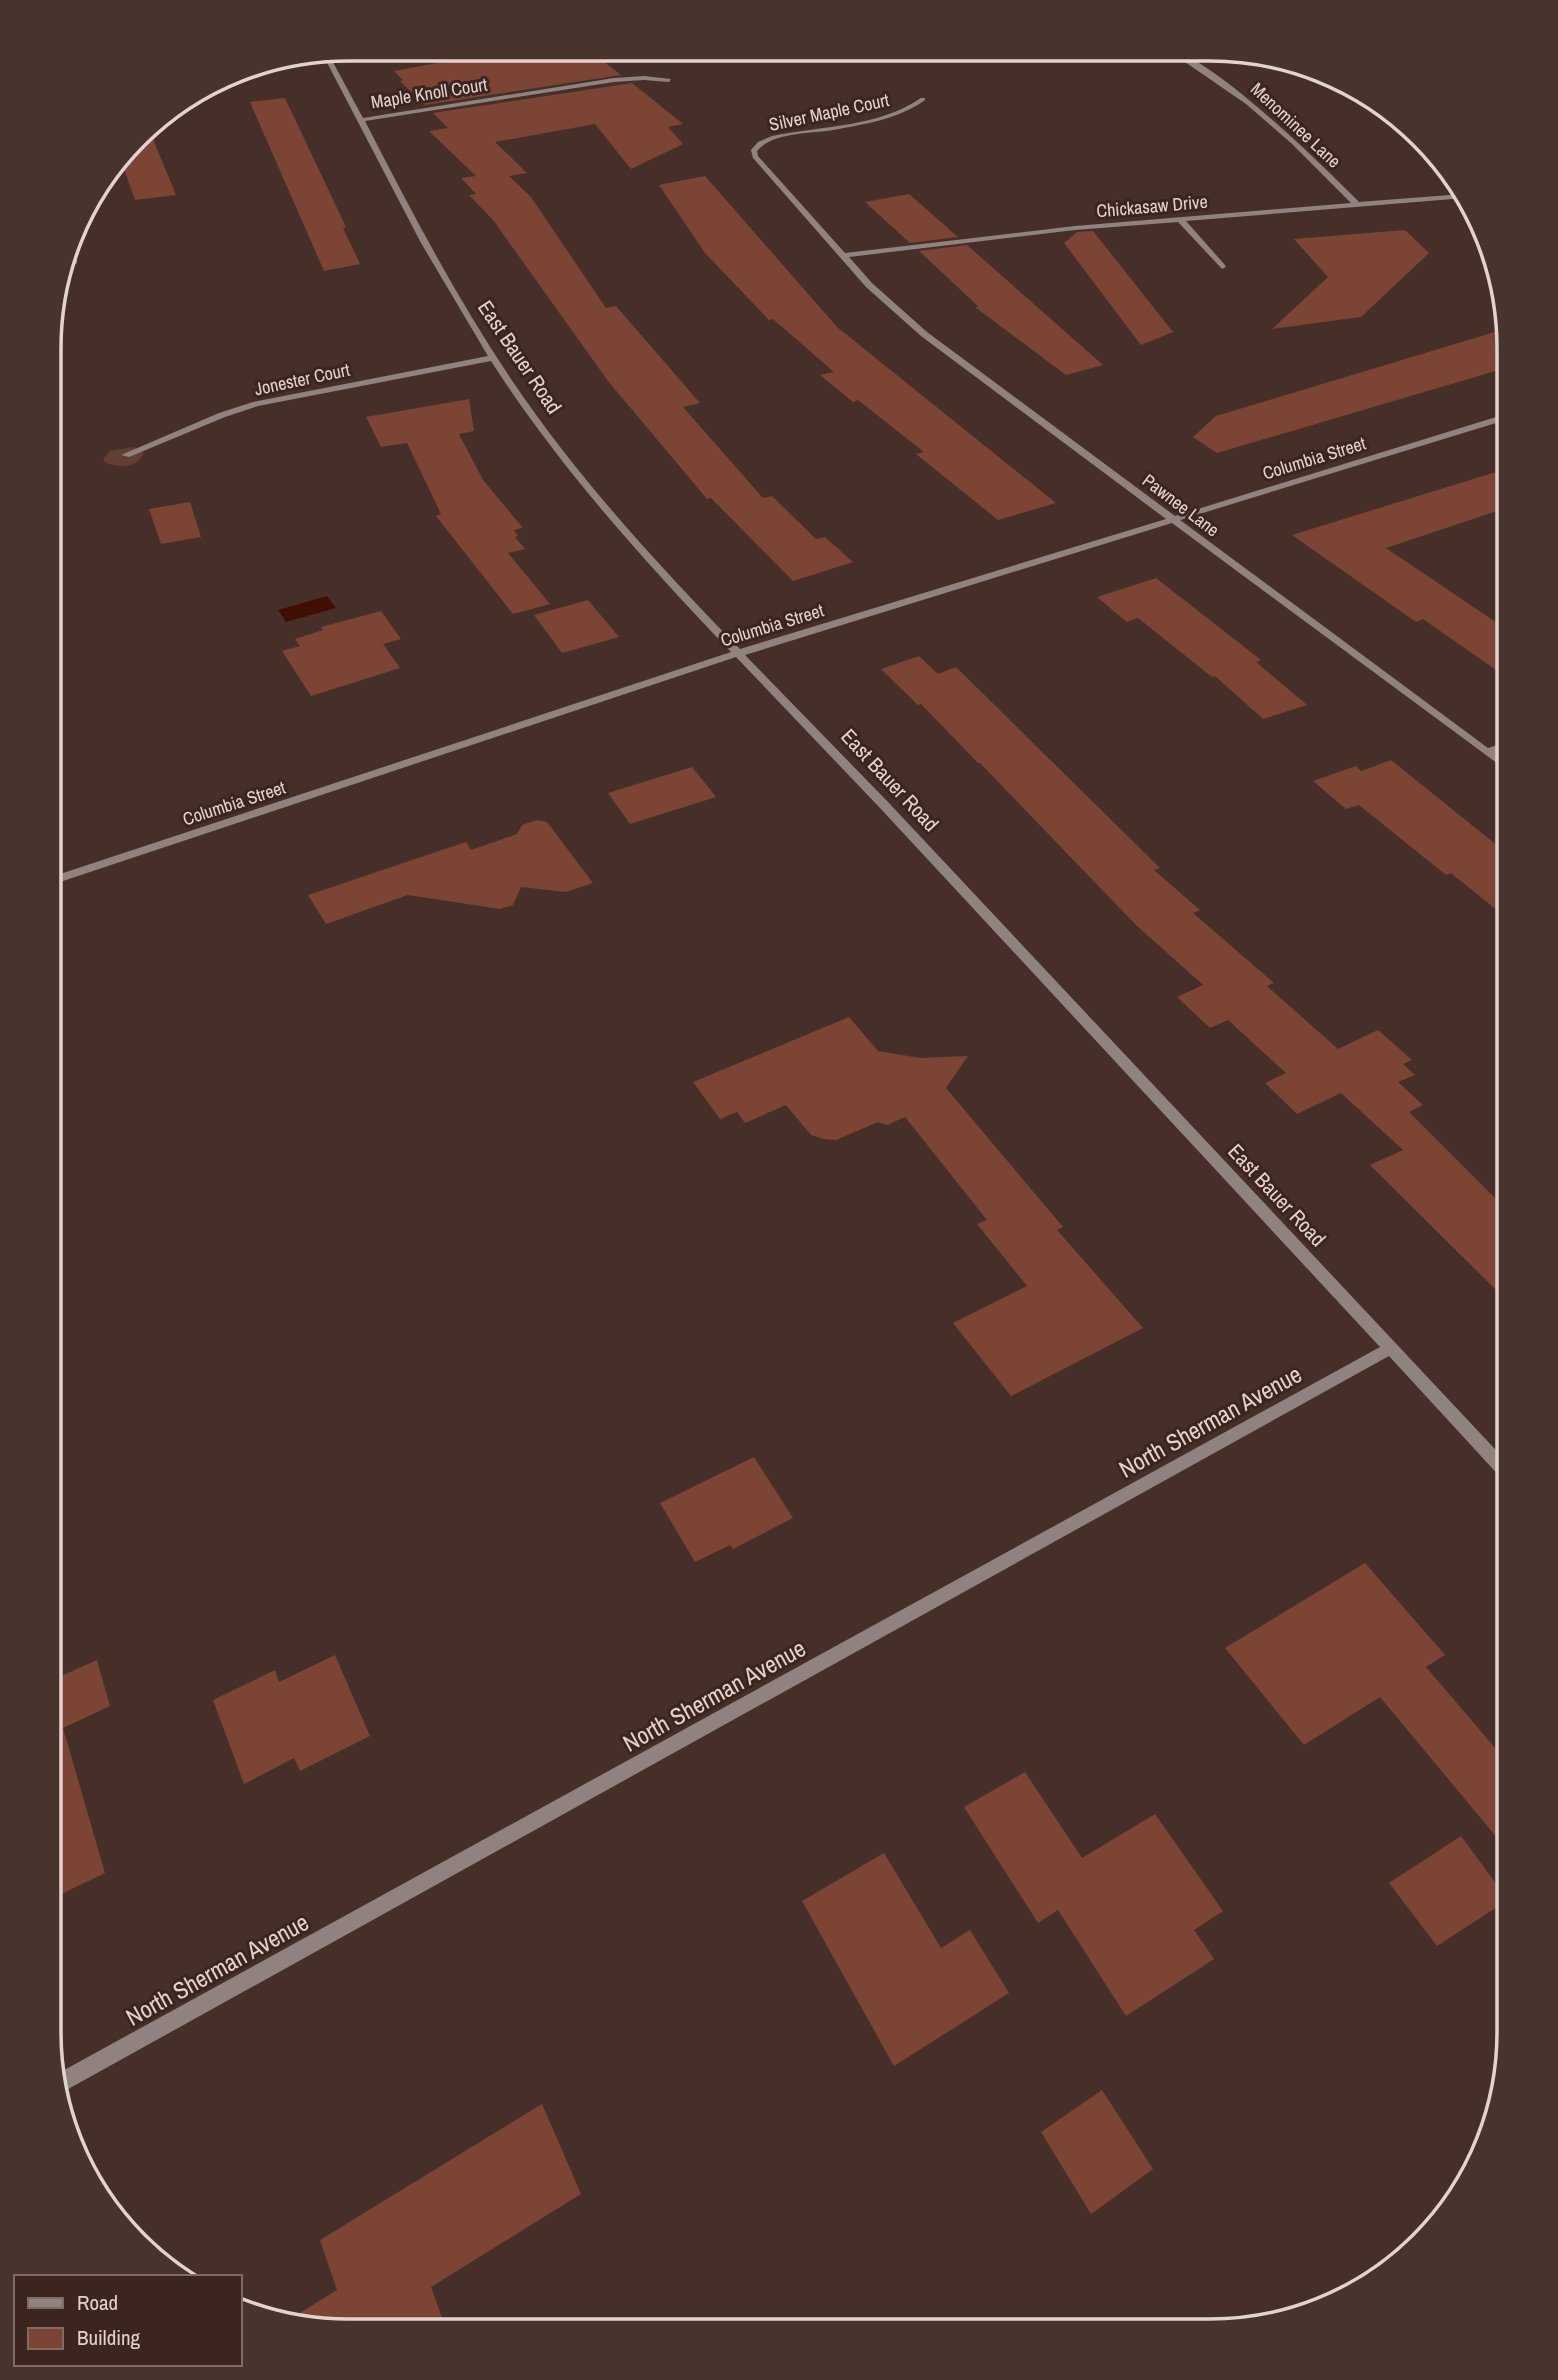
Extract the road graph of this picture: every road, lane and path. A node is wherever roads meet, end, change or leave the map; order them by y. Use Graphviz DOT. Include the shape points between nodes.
graph roads {
  1 [pos="1188,61"];
  2 [pos="330,62"];
  3 [pos="669,80"];
  4 [pos="923,99"];
  5 [pos="361,120"];
  6 [pos="1453,197"];
  7 [pos="1357,206"];
  8 [pos="1180,219"];
  9 [pos="842,256"];
  10 [pos="1222,267"];
  11 [pos="493,358"];
  12 [pos="1497,420"];
  13 [pos="125,455"];
  14 [pos="1172,520"];
  15 [pos="739,653"];
  16 [pos="1497,749"];
  17 [pos="1487,753"];
  18 [pos="1497,760"];
  19 [pos="61,878"];
  20 [pos="1391,1348"];
  21 [pos="1497,1463"];
  22 [pos="66,2081"];
  1 -- 7 [label="street, Menominee Lane" via="1261,111"];
  2 -- 5 [label="street, East Bauer Road"];
  3 -- 5 [label="street, Maple Knoll Court" via="614,80"];
  4 -- 9 [label="street, Silver Maple Court" via="892,115 774,137 753,151"];
  5 -- 11 [label="street, East Bauer Road" via="449,288"];
  6 -- 7 [label="street, Chickasaw Drive"];
  7 -- 8 [label="street, Chickasaw Drive"];
  8 -- 9 [label="street, Chickasaw Drive"];
  8 -- 10 [label="street"];
  9 -- 14 [label="street, Pawnee Lane" via="924,334"];
  11 -- 13 [label="street, Jonester Court" via="256,404"];
  11 -- 15 [label="street, East Bauer Road" via="592,494"];
  12 -- 14 [label="street, Columbia Street"];
  14 -- 15 [label="street, Columbia Street"];
  14 -- 17 [label="street, Pawnee Lane"];
  15 -- 19 [label="street, Columbia Street"];
  15 -- 20 [label="street, East Bauer Road"];
  16 -- 17 [label="street"];
  17 -- 18 [label="street, Pawnee Lane"];
  20 -- 21 [label="street, East Bauer Road"];
  20 -- 22 [label="street, North Sherman Avenue"];
}
